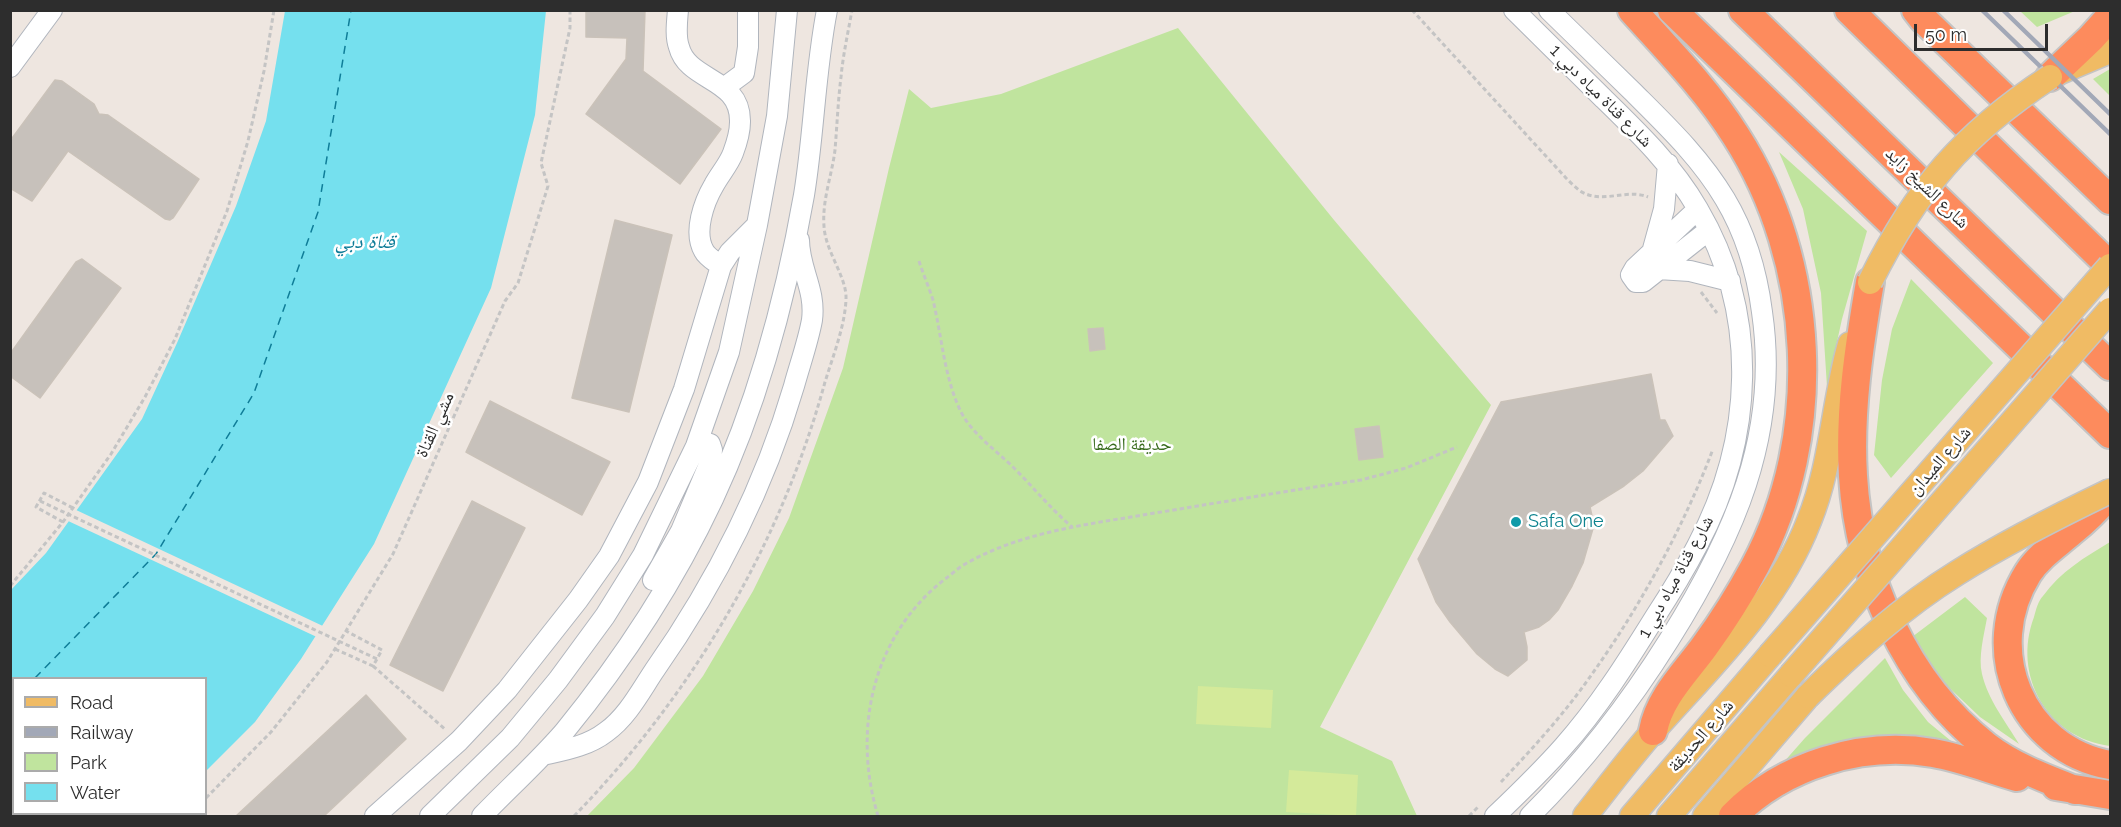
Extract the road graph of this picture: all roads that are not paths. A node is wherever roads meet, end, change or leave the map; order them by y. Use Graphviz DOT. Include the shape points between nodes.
graph roads {
  1 [pos="52,10"];
  2 [pos="678,10"];
  3 [pos="748,10"];
  4 [pos="827,10"];
  5 [pos="1514,10"];
  6 [pos="1549,10"];
  7 [pos="1632,10"];
  8 [pos="1672,10"];
  9 [pos="1743,10"];
  10 [pos="1849,10"];
  11 [pos="1916,10"];
  12 [pos="785,15"];
  13 [pos="2110,17"];
  14 [pos="2110,51"];
  15 [pos="10,67"];
  16 [pos="2049,77"];
  17 [pos="725,87"];
  18 [pos="1668,164"];
  19 [pos="2110,200"];
  20 [pos="1698,209"];
  21 [pos="799,220"];
  22 [pos="757,225"];
  23 [pos="1709,230"];
  24 [pos="1655,261"];
  25 [pos="722,266"];
  26 [pos="2110,266"];
  27 [pos="1730,281"];
  28 [pos="1870,282"];
  29 [pos="2110,310"];
  30 [pos="2110,366"];
  31 [pos="2110,434"];
  32 [pos="696,446"];
  33 [pos="2110,492"];
  34 [pos="635,570"];
  35 [pos="571,609"];
  36 [pos="638,631"];
  37 [pos="1770,655"];
  38 [pos="1791,675"];
  39 [pos="1653,731"];
  40 [pos="543,755"];
  41 [pos="2110,765"];
  42 [pos="2075,790"];
  43 [pos="2110,795"];
  44 [pos="375,816"];
  45 [pos="430,816"];
  46 [pos="482,816"];
  47 [pos="1495,816"];
  48 [pos="1530,816"];
  49 [pos="1585,816"];
  50 [pos="1632,816"];
  51 [pos="1669,816"];
  52 [pos="1706,816"];
  53 [pos="1733,816"];
  1 -- 15 [label="street"];
  2 -- 17 [label="street" via="677,35 682,55"];
  3 -- 17 [label="street" via="744,73"];
  4 -- 21 [label="street"];
  5 -- 18 [label="street, شارع قناة مياه دبي 1"];
  6 -- 48 [label="street, شارع قناة مياه دبي 1" via="1680,137 1726,200 1743,235 1759,287 1767,391 1747,486 1713,568 1622,710 1578,766"];
  7 -- 39 [label="highway" via="1704,90 1752,164 1776,218 1792,275 1802,363 1794,456 1770,533 1757,564 1723,621 1666,698"];
  8 -- 31 [label="highway"];
  9 -- 30 [label="highway, شارع الشيخ زايد"];
  10 -- 26 [label="highway"];
  11 -- 19 [label="highway"];
  12 -- 22 [label="street" via="777,116"];
  13 -- 16 [label="highway"];
  14 -- 16 [label="main road"];
  16 -- 28 [label="main road, bridge" via="1986,123 1957,151 1908,213"];
  17 -- 25 [label="street" via="737,102 740,122 733,154 712,187 701,217 700,235 704,252"];
  18 -- 20 [label="street, شارع قناة مياه دبي 1"];
  18 -- 24 [label="street"];
  20 -- 23 [label="street, شارع قناة مياه دبي 1"];
  20 -- 24 [label="street"];
  21 -- 36 [label="street" via="775,324 737,441 690,544"];
  21 -- 40 [label="street" via="799,252 811,288 812,321 786,413 735,537 697,606 630,707 593,740"];
  22 -- 25 [label="street" via="730,252"];
  22 -- 32 [label="street" via="729,352"];
  23 -- 24 [label="street"];
  23 -- 27 [label="street, شارع قناة مياه دبي 1"];
  24 -- 27 [label="street"];
  25 -- 35 [label="street" via="684,389 648,482 609,556"];
  26 -- 37 [label="main road, شارع الميدان, bridge"];
  27 -- 47 [label="street, شارع قناة مياه دبي 1" via="1742,342 1738,435 1721,491 1698,545 1601,698 1564,747"];
  28 -- 39 [label="main road" via="1847,355 1819,494 1798,547 1753,618"];
  28 -- 42 [label="highway" via="1855,397 1852,474 1860,536 1879,596 1906,652 1963,725 2016,765"];
  29 -- 38 [label="main road, شارع الميدان, bridge"];
  32 -- 34 [label="street"];
  32 -- 36 [label="street" via="710,444 711,460 681,531 640,606"];
  33 -- 41 [label="highway" via="2072,532 2047,550 2029,572 2013,605 2007,651 2012,678 2039,727 2059,746"];
  33 -- 52 [label="main road, bridge" via="2021,536 1947,579 1864,643 1808,696"];
  34 -- 35 [label="street" via="601,597"];
  34 -- 45 [label="street" via="605,616 510,738"];
  35 -- 44 [label="street" via="507,690 459,741"];
  36 -- 40 [label="street"];
  37 -- 50 [label="main road, شارع الحديقة"];
  38 -- 51 [label="main road, شارع الحديقة"];
  39 -- 49 [label="main road"];
  40 -- 46 [label="street"];
  42 -- 43 [label="highway"];
  42 -- 53 [label="highway" via="1932,753 1878,751 1852,754 1800,770 1754,797"];
}
